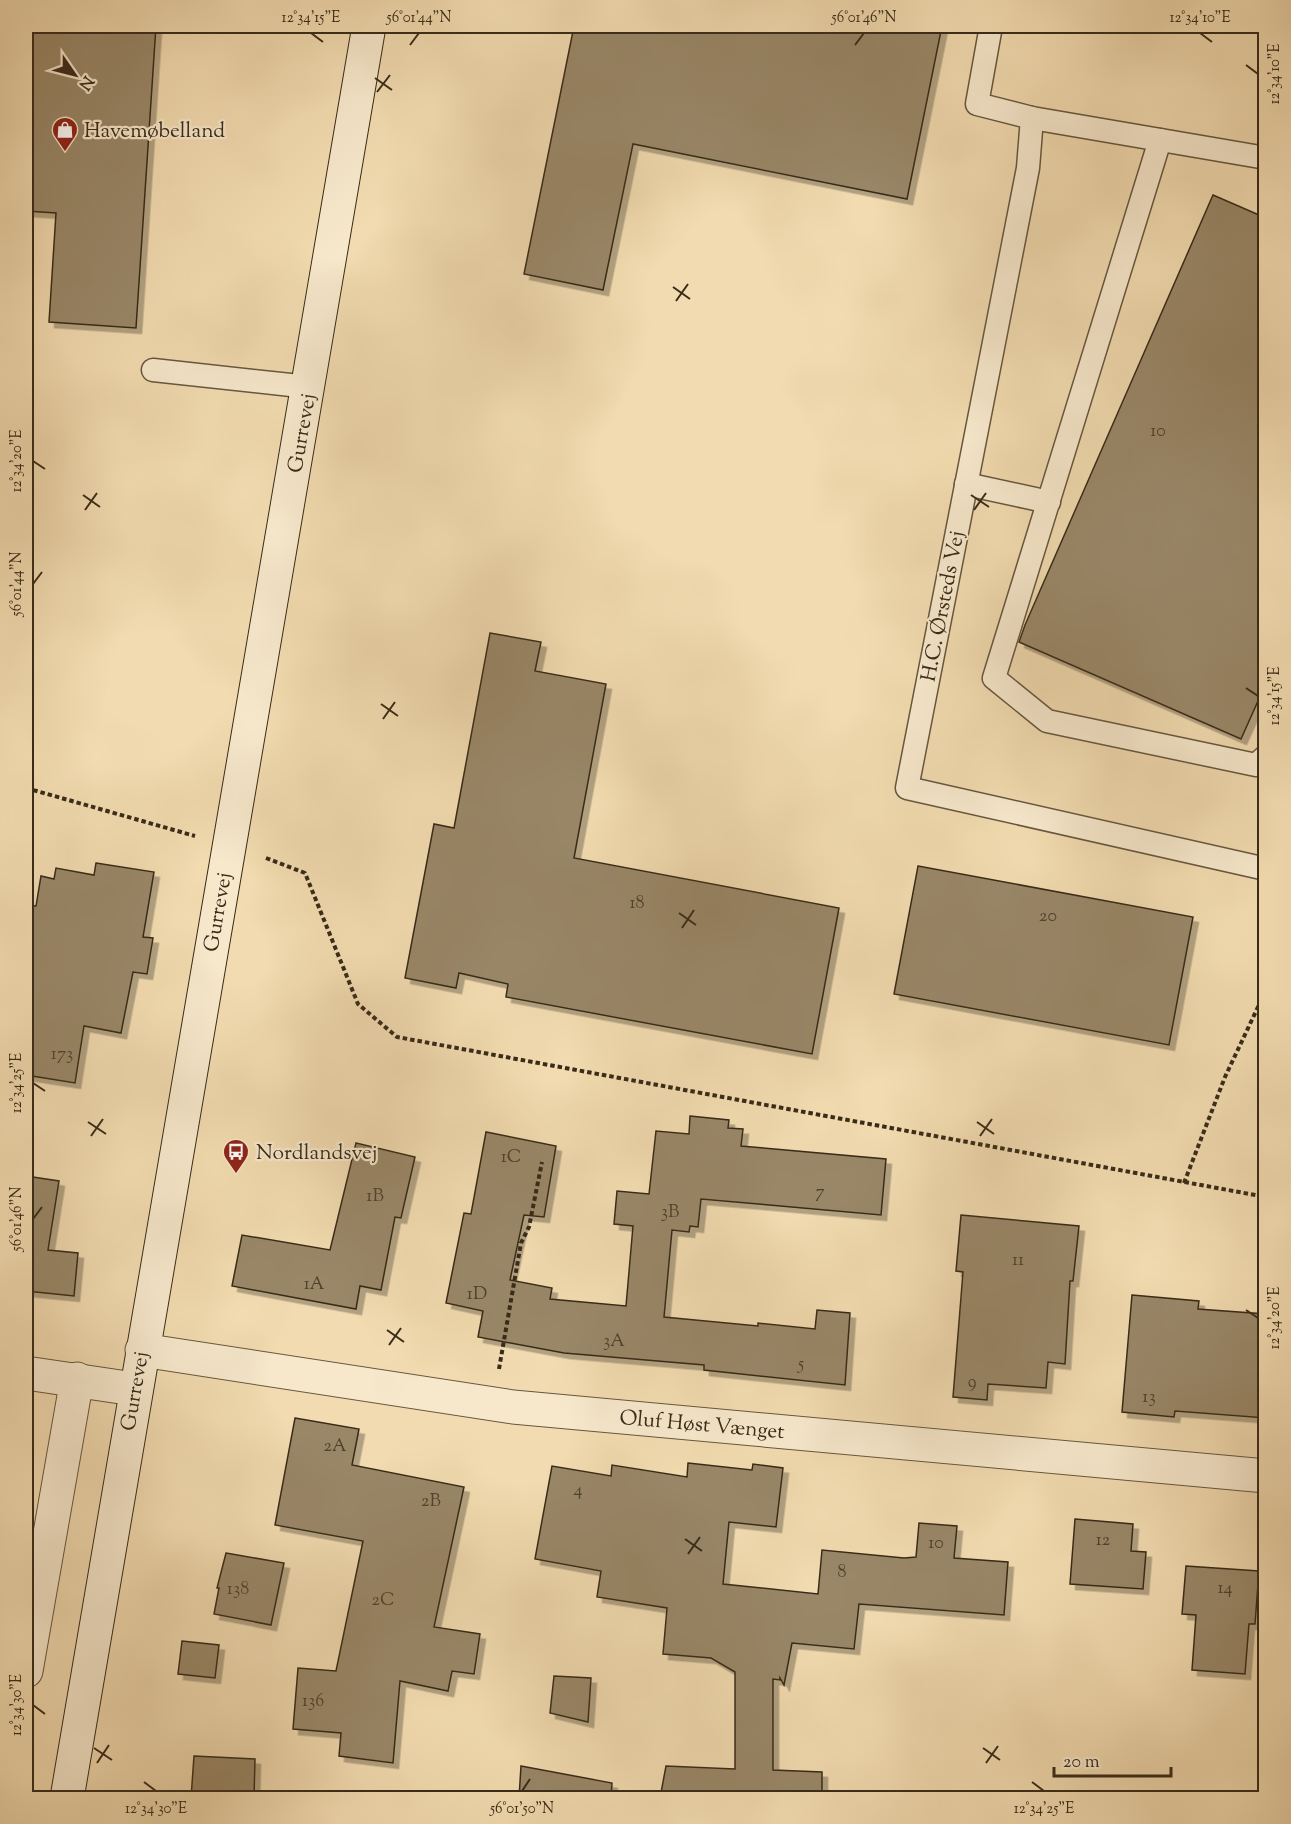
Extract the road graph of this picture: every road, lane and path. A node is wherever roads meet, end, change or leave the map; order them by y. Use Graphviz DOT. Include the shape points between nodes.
graph roads {
  1 [pos="369,26"];
  2 [pos="992,26"];
  3 [pos="1032,118"];
  4 [pos="1160,140"];
  5 [pos="1266,159"];
  6 [pos="153,370"];
  7 [pos="309,387"];
  8 [pos="966,484"];
  9 [pos="1049,501"];
  10 [pos="1266,756"];
  11 [pos="26,788"];
  12 [pos="229,844"];
  13 [pos="1266,869"];
  14 [pos="1266,990"];
  15 [pos="542,1162"];
  16 [pos="1184,1183"];
  17 [pos="1266,1197"];
  18 [pos="141,1350"];
  19 [pos="26,1373"];
  20 [pos="77,1379"];
  21 [pos="134,1389"];
  22 [pos="493,1404"];
  23 [pos="1266,1476"];
  24 [pos="26,1671"];
  25 [pos="67,1798"];
  1 -- 7 [label="street, Gurrevej"];
  2 -- 3 [label="lane" via="978,104"];
  3 -- 4 [label="lane"];
  3 -- 8 [label="lane, H.C. Ørsteds Vej" via="1028,168"];
  4 -- 5 [label="lane"];
  4 -- 9 [label="lane"];
  6 -- 7 [label="lane"];
  7 -- 12 [label="street, Gurrevej"];
  8 -- 9 [label="lane"];
  8 -- 13 [label="lane, H.C. Ørsteds Vej" via="907,788"];
  9 -- 10 [label="lane" via="994,678 1047,721 1256,765"];
  11 -- 12 [label="path"];
  12 -- 16 [label="path" via="305,873 358,1004 397,1037"];
  12 -- 18 [label="street, Gurrevej"];
  14 -- 16 [label="path" via="1225,1077"];
  15 -- 22 [label="path" via="529,1227 521,1243"];
  16 -- 17 [label="path"];
  18 -- 21 [label="street, Gurrevej"];
  18 -- 22 [label="street, Oluf Høst Vænget"];
  19 -- 20 [label="street"];
  20 -- 21 [label="street"];
  20 -- 24 [label="street"];
  21 -- 25 [label="street, Gurrevej"];
  22 -- 23 [label="street, Oluf Høst Vænget"];
}
